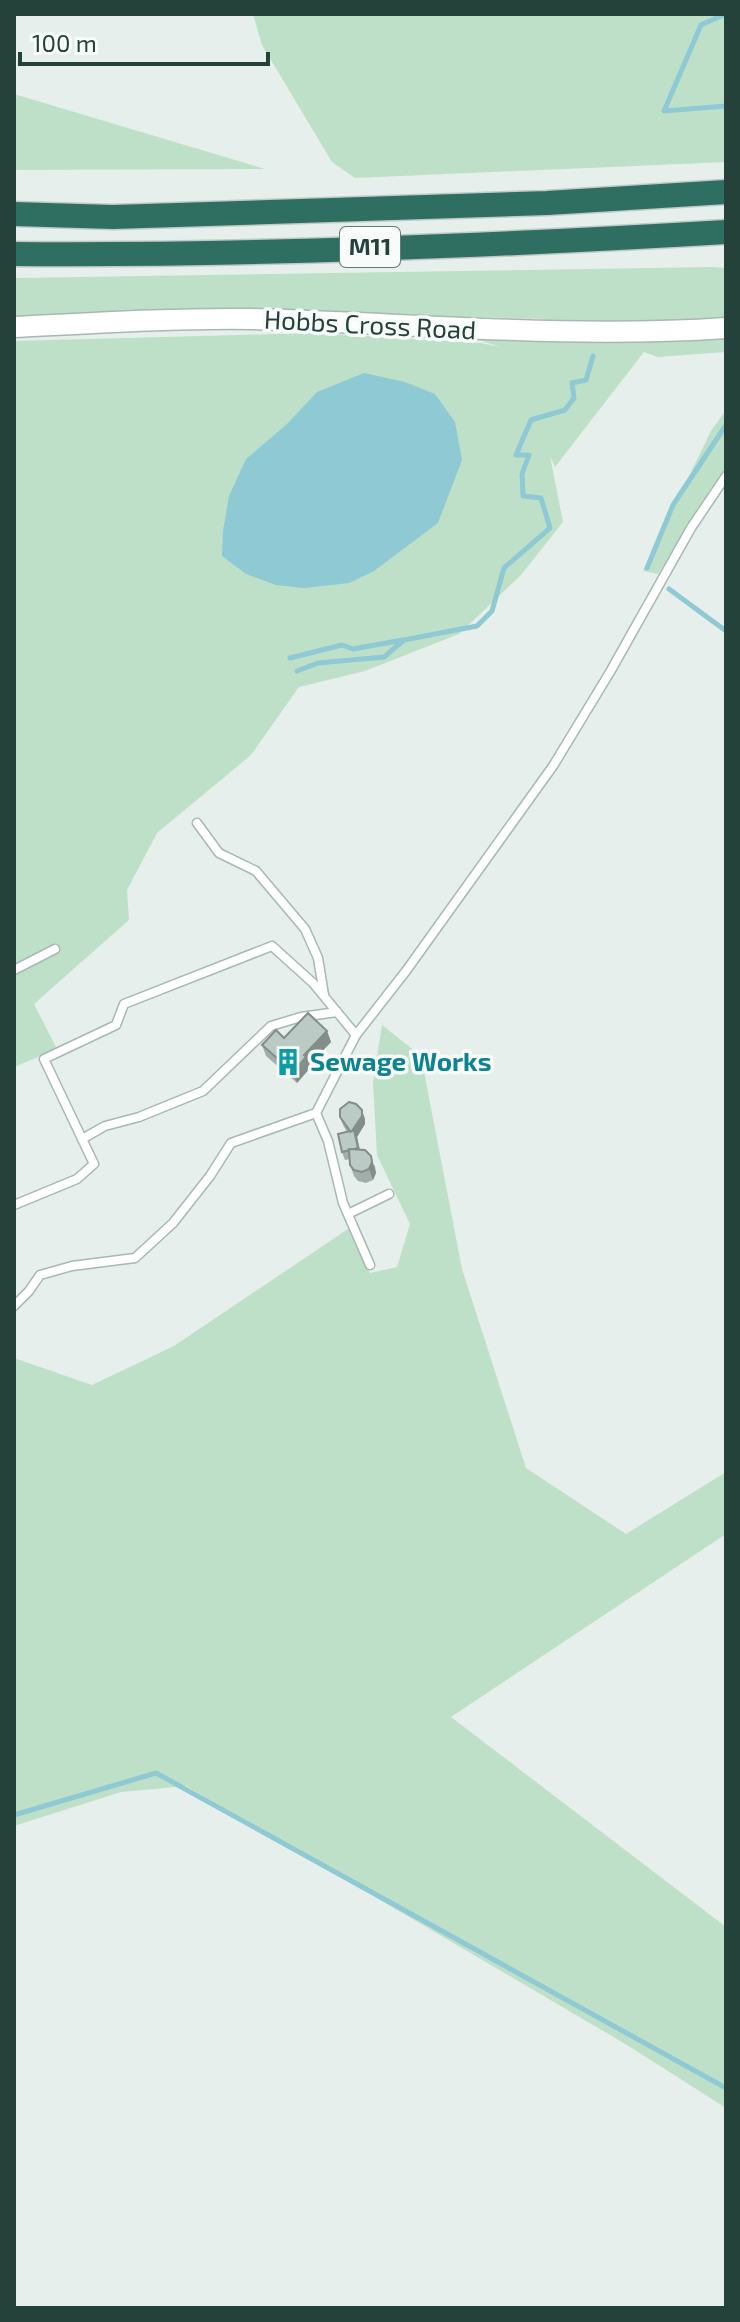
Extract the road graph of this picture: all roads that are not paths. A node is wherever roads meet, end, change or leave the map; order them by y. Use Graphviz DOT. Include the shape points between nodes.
graph roads {
  1 [pos="726,192"];
  2 [pos="14,212"];
  3 [pos="726,232"];
  4 [pos="14,254"];
  5 [pos="14,327"];
  6 [pos="726,328"];
  7 [pos="726,476"];
  8 [pos="197,823"];
  9 [pos="55,949"];
  10 [pos="14,970"];
  11 [pos="324,997"];
  12 [pos="337,1012"];
  13 [pos="356,1035"];
  14 [pos="316,1113"];
  15 [pos="82,1139"];
  16 [pos="389,1194"];
  17 [pos="14,1205"];
  18 [pos="348,1214"];
  19 [pos="370,1265"];
  20 [pos="14,1306"];
  1 -- 2 [label="highway, M11" via="113,217"];
  3 -- 4 [label="highway, M11" via="553,242"];
  5 -- 6 [label="street, Hobbs Cross Road" via="227,319 636,333"];
  7 -- 13 [label="lane" via="553,766"];
  8 -- 11 [label="lane" via="219,853 256,871 305,929 318,958"];
  9 -- 10 [label="lane"];
  11 -- 12 [label="lane"];
  11 -- 15 [label="lane" via="272,946 124,1004 116,1025 44,1059"];
  12 -- 13 [label="lane"];
  12 -- 15 [label="lane" via="271,1026 203,1091"];
  13 -- 14 [label="lane"];
  14 -- 18 [label="lane"];
  14 -- 20 [label="lane" via="231,1143 173,1223 135,1258 40,1275"];
  15 -- 17 [label="lane" via="94,1164 77,1179"];
  16 -- 18 [label="lane"];
  18 -- 19 [label="lane"];
}
